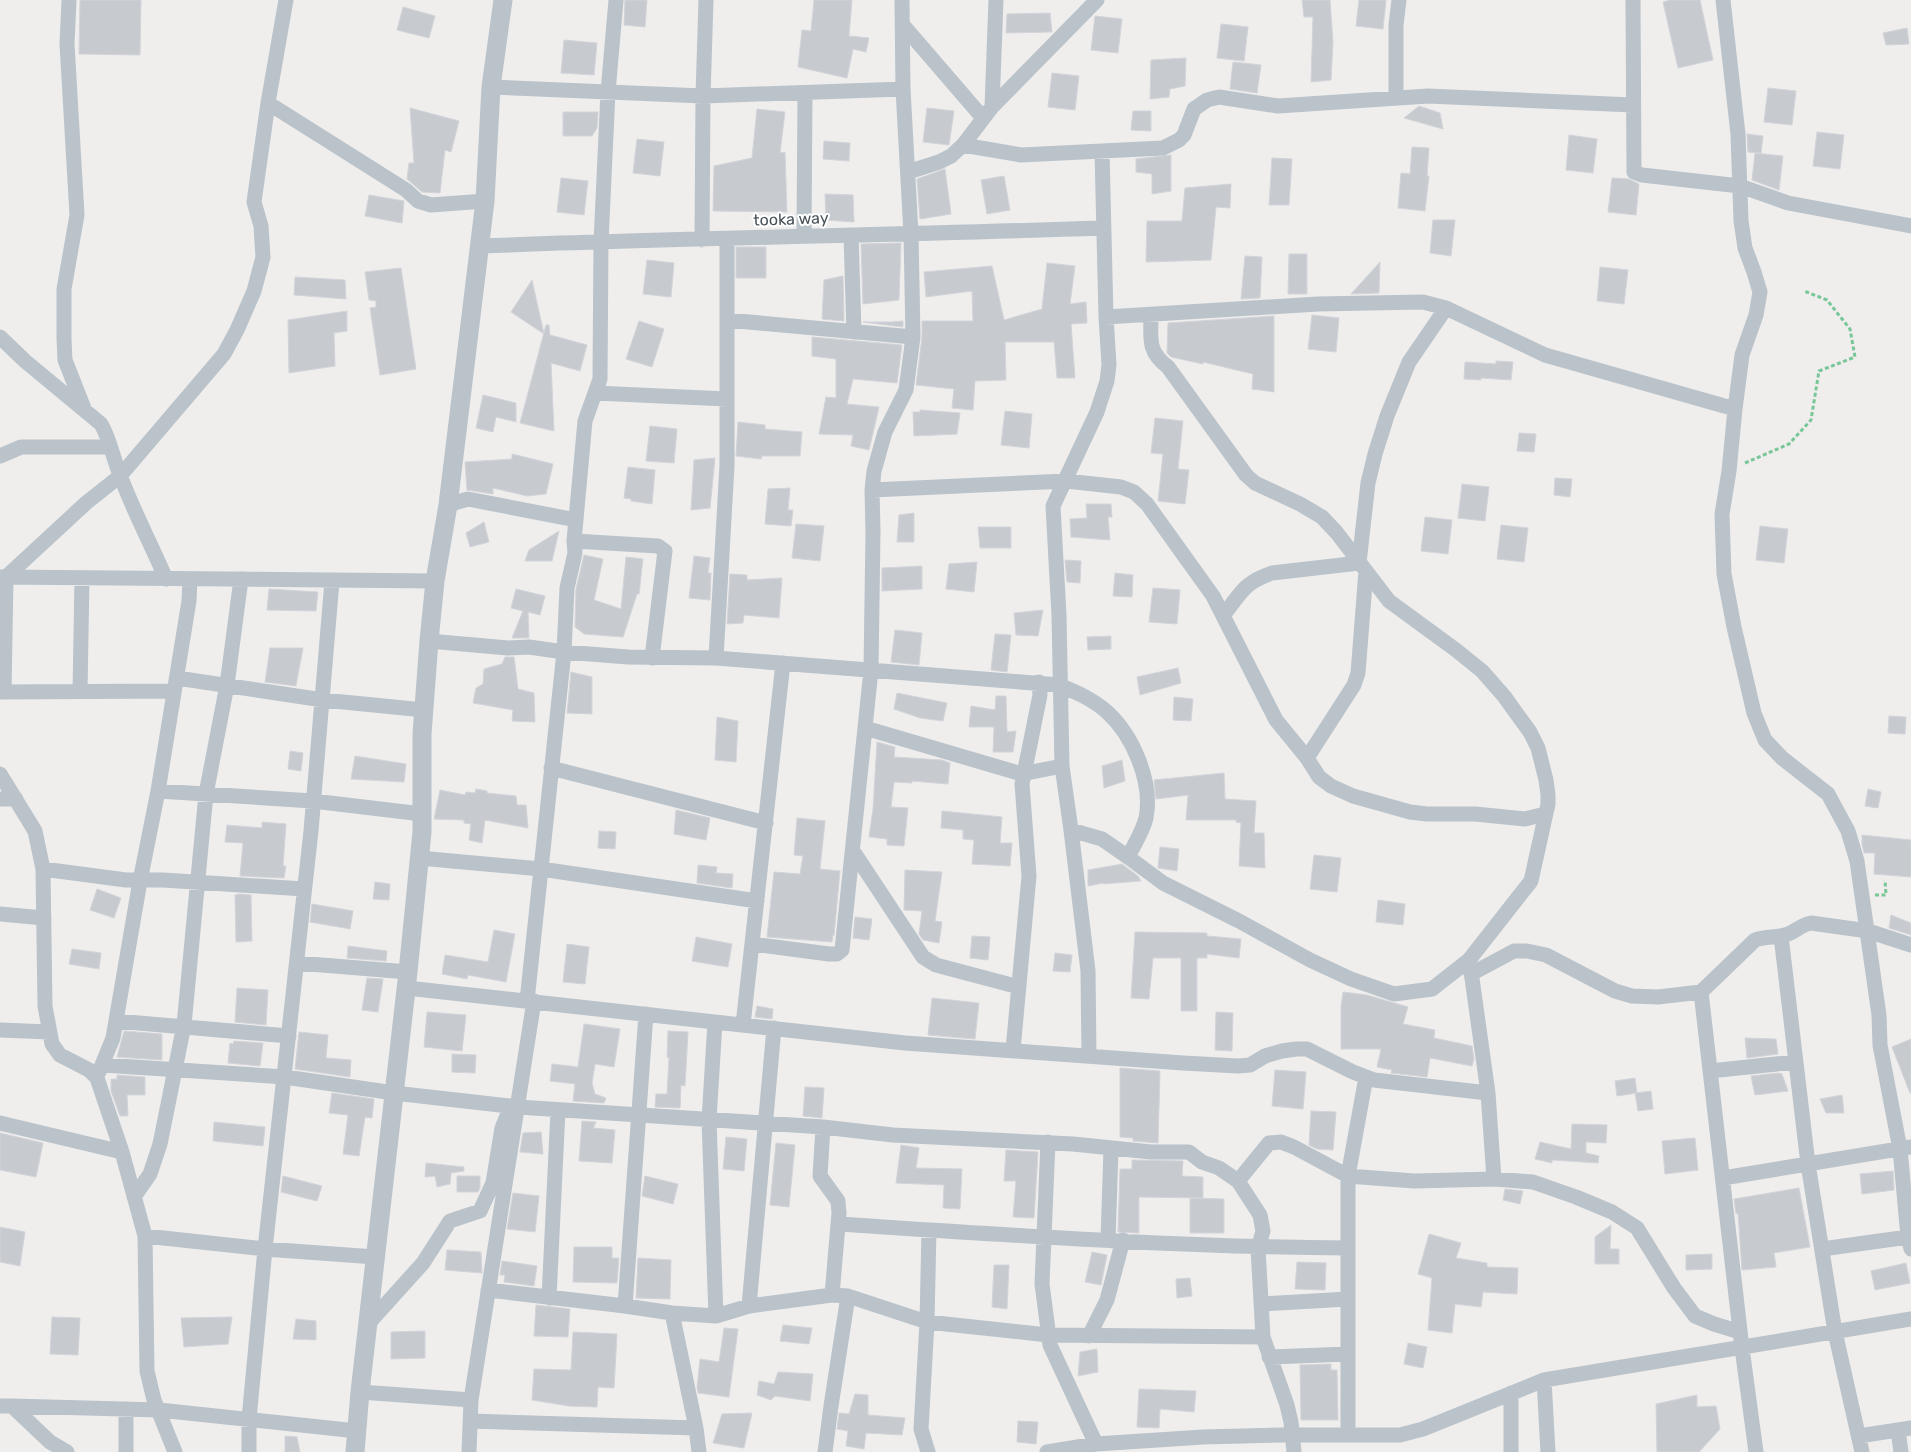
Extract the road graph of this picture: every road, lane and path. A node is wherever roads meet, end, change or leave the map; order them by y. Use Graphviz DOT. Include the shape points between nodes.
graph roads {
  1 [pos="69,0"];
  2 [pos="286,0"];
  3 [pos="503,0"];
  4 [pos="616,0"];
  5 [pos="706,0"];
  6 [pos="902,0"];
  7 [pos="996,0"];
  8 [pos="1097,0"];
  9 [pos="1399,0"];
  10 [pos="1632,0"];
  11 [pos="1723,0"];
  12 [pos="902,24"];
  13 [pos="492,87"];
  14 [pos="903,89"];
  15 [pos="608,92"];
  16 [pos="805,93"];
  17 [pos="703,96"];
  18 [pos="1396,98"];
  19 [pos="268,102"];
  20 [pos="1633,105"];
  21 [pos="987,112"];
  22 [pos="963,145"];
  23 [pos="1102,151"];
  24 [pos="908,172"];
  25 [pos="1740,186"];
  26 [pos="485,202"];
  27 [pos="1911,226"];
  28 [pos="1103,228"];
  29 [pos="911,234"];
  30 [pos="804,235"];
  31 [pos="851,235"];
  32 [pos="727,239"];
  33 [pos="702,240"];
  34 [pos="601,242"];
  35 [pos="480,246"];
  36 [pos="1804,292"];
  37 [pos="1446,308"];
  38 [pos="1151,315"];
  39 [pos="1106,317"];
  40 [pos="727,320"];
  41 [pos="854,332"];
  42 [pos="0,337"];
  43 [pos="913,337"];
  44 [pos="595,393"];
  45 [pos="727,399"];
  46 [pos="1734,409"];
  47 [pos="85,411"];
  48 [pos="110,447"];
  49 [pos="0,456"];
  50 [pos="1729,470"];
  51 [pos="120,476"];
  52 [pos="1066,481"];
  53 [pos="872,490"];
  54 [pos="448,505"];
  55 [pos="576,520"];
  56 [pos="574,541"];
  57 [pos="1362,567"];
  58 [pos="3,577"];
  59 [pos="82,578"];
  60 [pos="166,579"];
  61 [pos="190,579"];
  62 [pos="241,579"];
  63 [pos="332,581"];
  64 [pos="435,581"];
  65 [pos="1223,616"];
  66 [pos="429,641"];
  67 [pos="564,652"];
  68 [pos="652,658"];
  69 [pos="716,658"];
  70 [pos="783,663"];
  71 [pos="871,670"];
  72 [pos="1039,682"];
  73 [pos="176,685"];
  74 [pos="227,685"];
  75 [pos="1059,685"];
  76 [pos="2,692"];
  77 [pos="80,692"];
  78 [pos="323,700"];
  79 [pos="424,710"];
  80 [pos="865,728"];
  81 [pos="1307,758"];
  82 [pos="1062,766"];
  83 [pos="551,768"];
  84 [pos="0,774"];
  85 [pos="1022,774"];
  86 [pos="158,790"];
  87 [pos="206,794"];
  88 [pos="0,799"];
  89 [pos="16,799"];
  90 [pos="314,800"];
  91 [pos="422,814"];
  92 [pos="1545,814"];
  93 [pos="766,823"];
  94 [pos="1071,830"];
  95 [pos="853,851"];
  96 [pos="1128,857"];
  97 [pos="419,858"];
  98 [pos="43,869"];
  99 [pos="541,869"];
  100 [pos="140,881"];
  101 [pos="198,882"];
  102 [pos="304,889"];
  103 [pos="757,900"];
  104 [pos="0,914"];
  105 [pos="44,918"];
  106 [pos="1868,931"];
  107 [pos="1781,936"];
  108 [pos="752,944"];
  109 [pos="1911,945"];
  110 [pos="297,963"];
  111 [pos="1470,967"];
  112 [pos="407,980"];
  113 [pos="1019,987"];
  114 [pos="1701,992"];
  115 [pos="531,1001"];
  116 [pos="646,1014"];
  117 [pos="116,1020"];
  118 [pos="714,1022"];
  119 [pos="184,1025"];
  120 [pos="743,1025"];
  121 [pos="774,1028"];
  122 [pos="0,1030"];
  123 [pos="50,1032"];
  124 [pos="289,1036"];
  125 [pos="1013,1050"];
  126 [pos="1089,1056"];
  127 [pos="1795,1062"];
  128 [pos="176,1071"];
  129 [pos="1710,1071"];
  130 [pos="100,1072"];
  131 [pos="285,1077"];
  132 [pos="1366,1077"];
  133 [pos="394,1093"];
  134 [pos="1488,1093"];
  135 [pos="514,1107"];
  136 [pos="558,1110"];
  137 [pos="640,1115"];
  138 [pos="708,1120"];
  139 [pos="0,1123"];
  140 [pos="766,1124"];
  141 [pos="823,1127"];
  142 [pos="1048,1142"];
  143 [pos="1111,1148"];
  144 [pos="1905,1148"];
  145 [pos="122,1152"];
  146 [pos="1808,1164"];
  147 [pos="1348,1176"];
  148 [pos="1723,1178"];
  149 [pos="1494,1179"];
  150 [pos="1238,1180"];
  151 [pos="134,1197"];
  152 [pos="839,1224"];
  153 [pos="928,1230"];
  154 [pos="145,1236"];
  155 [pos="1044,1237"];
  156 [pos="1108,1240"];
  157 [pos="1123,1240"];
  158 [pos="1910,1243"];
  159 [pos="1258,1248"];
  160 [pos="1348,1248"];
  161 [pos="265,1249"];
  162 [pos="1822,1250"];
  163 [pos="375,1257"];
  164 [pos="488,1290"];
  165 [pos="832,1295"];
  166 [pos="848,1296"];
  167 [pos="549,1298"];
  168 [pos="1348,1300"];
  169 [pos="1261,1304"];
  170 [pos="625,1306"];
  171 [pos="749,1306"];
  172 [pos="672,1314"];
  173 [pos="716,1316"];
  174 [pos="1911,1319"];
  175 [pos="927,1322"];
  176 [pos="368,1324"];
  177 [pos="1740,1332"];
  178 [pos="1835,1332"];
  179 [pos="1048,1335"];
  180 [pos="1089,1336"];
  181 [pos="1263,1337"];
  182 [pos="1742,1348"];
  183 [pos="1348,1354"];
  184 [pos="1269,1357"];
  185 [pos="1544,1380"];
  186 [pos="360,1392"];
  187 [pos="1511,1393"];
  188 [pos="471,1400"];
  189 [pos="6,1406"];
  190 [pos="126,1409"];
  191 [pos="158,1410"];
  192 [pos="249,1419"];
  193 [pos="470,1421"];
  194 [pos="696,1428"];
  195 [pos="1904,1429"];
  196 [pos="357,1431"];
  197 [pos="1348,1435"];
  198 [pos="1291,1436"];
  199 [pos="1859,1436"];
  200 [pos="1096,1444"];
  201 [pos="1177,1446"];
  202 [pos="50,1447"];
  203 [pos="67,1452"];
  204 [pos="126,1452"];
  205 [pos="175,1452"];
  206 [pos="249,1452"];
  207 [pos="355,1452"];
  208 [pos="469,1452"];
  209 [pos="699,1452"];
  210 [pos="825,1452"];
  211 [pos="928,1452"];
  212 [pos="1047,1452"];
  213 [pos="1294,1452"];
  214 [pos="1511,1452"];
  215 [pos="1548,1452"];
  216 [pos="1756,1452"];
  217 [pos="1862,1452"];
  218 [pos="1901,1452"];
  1 -- 47 [label="street" via="67,44 77,216 64,289 64,339 66,360"];
  2 -- 19 [label="street"];
  3 -- 13 [label="street"];
  4 -- 15 [label="street"];
  5 -- 17 [label="street"];
  6 -- 12 [label="street"];
  7 -- 21 [label="street"];
  8 -- 21 [label="street"];
  9 -- 18 [label="street"];
  10 -- 20 [label="street"];
  11 -- 25 [label="street" via="1738,134"];
  12 -- 14 [label="street"];
  12 -- 21 [label="street"];
  13 -- 15 [label="street"];
  13 -- 26 [label="street"];
  14 -- 16 [label="street"];
  14 -- 24 [label="street"];
  15 -- 17 [label="street"];
  15 -- 34 [label="street"];
  16 -- 17 [label="street"];
  16 -- 30 [label="street"];
  17 -- 33 [label="street"];
  18 -- 20 [label="street" via="1428,96"];
  18 -- 23 [label="street" via="1278,106 1219,97 1194,109 1184,135 1163,148"];
  19 -- 26 [label="street" via="406,190 418,201 431,205"];
  19 -- 51 [label="street" via="254,202 261,226 263,258 254,291 224,354"];
  20 -- 25 [label="street" via="1634,172"];
  21 -- 22 [label="street"];
  22 -- 23 [label="street" via="1021,155"];
  22 -- 24 [label="street" via="939,162"];
  23 -- 28 [label="street"];
  24 -- 29 [label="street"];
  25 -- 27 [label="street" via="1788,203"];
  25 -- 46 [label="street" via="1745,248 1760,292 1742,355"];
  26 -- 35 [label="street"];
  28 -- 29 [label="street, tooka way"];
  28 -- 39 [label="street"];
  29 -- 31 [label="street, tooka way"];
  29 -- 43 [label="street"];
  30 -- 31 [label="street, tooka way"];
  30 -- 32 [label="street, tooka way"];
  31 -- 41 [label="street"];
  32 -- 33 [label="street, tooka way"];
  32 -- 40 [label="street"];
  33 -- 34 [label="street, tooka way"];
  34 -- 35 [label="street, tooka way"];
  34 -- 44 [label="street" via="600,379"];
  35 -- 54 [label="street"];
  36 -- 50 [label="path" via="1827,300 1850,329 1855,356 1819,371 1811,420 1789,444"];
  37 -- 38 [label="street" via="1423,302 1327,304"];
  37 -- 46 [label="street" via="1545,355"];
  37 -- 57 [label="street" via="1409,362 1374,454 1368,483"];
  38 -- 39 [label="street"];
  38 -- 57 [label="street" via="1151,346 1157,359 1168,367 1246,475 1254,483 1322,517"];
  39 -- 52 [label="street" via="1109,348 1107,381 1097,412"];
  40 -- 41 [label="street"];
  40 -- 45 [label="street"];
  41 -- 43 [label="street"];
  42 -- 47 [label="street"];
  43 -- 53 [label="street" via="906,390 885,432"];
  44 -- 45 [label="street"];
  44 -- 55 [label="street" via="585,422"];
  45 -- 69 [label="street" via="727,466"];
  46 -- 50 [label="street"];
  47 -- 48 [label="street" via="101,424"];
  48 -- 49 [label="street" via="21,447"];
  48 -- 51 [label="street"];
  50 -- 106 [label="street" via="1722,514 1724,574 1754,713 1765,740 1782,758 1828,794 1848,831 1857,861"];
  51 -- 58 [label="street"];
  51 -- 60 [label="street"];
  52 -- 53 [label="street"];
  52 -- 65 [label="street" via="1121,487 1134,492 1147,504 1213,596"];
  52 -- 75 [label="street" via="1053,506"];
  53 -- 71 [label="street"];
  54 -- 55 [label="street" via="468,499"];
  54 -- 64 [label="street"];
  55 -- 56 [label="street"];
  56 -- 67 [label="street" via="575,553 567,588"];
  56 -- 68 [label="street" via="658,546 665,551"];
  57 -- 65 [label="street" via="1272,574 1260,578 1246,587"];
  57 -- 81 [label="street" via="1358,674"];
  57 -- 92 [label="street" via="1389,601 1482,671 1504,696 1538,748 1548,795"];
  58 -- 59 [label="street"];
  58 -- 76 [label="street"];
  59 -- 60 [label="street"];
  59 -- 77 [label="street"];
  60 -- 61 [label="street"];
  61 -- 62 [label="street"];
  61 -- 73 [label="street"];
  62 -- 63 [label="street"];
  62 -- 74 [label="street"];
  63 -- 64 [label="street"];
  63 -- 78 [label="street"];
  64 -- 66 [label="street"];
  65 -- 81 [label="street" via="1276,720"];
  66 -- 67 [label="street"];
  66 -- 79 [label="street"];
  67 -- 68 [label="street"];
  67 -- 83 [label="street"];
  68 -- 69 [label="street"];
  69 -- 70 [label="street"];
  70 -- 71 [label="street"];
  70 -- 93 [label="street"];
  71 -- 72 [label="street"];
  71 -- 80 [label="street"];
  72 -- 75 [label="street"];
  72 -- 85 [label="street" via="1040,695"];
  73 -- 74 [label="street"];
  73 -- 77 [label="street"];
  73 -- 86 [label="street"];
  74 -- 78 [label="street"];
  74 -- 87 [label="street"];
  75 -- 82 [label="street"];
  75 -- 96 [label="street" via="1084,695 1107,712 1130,741 1143,772 1148,796 1146,820"];
  76 -- 77 [label="street"];
  78 -- 79 [label="street"];
  78 -- 90 [label="street"];
  79 -- 91 [label="street"];
  80 -- 85 [label="street"];
  80 -- 95 [label="street"];
  81 -- 92 [label="street" via="1319,777 1331,786 1410,812 1525,819"];
  82 -- 85 [label="street"];
  82 -- 94 [label="street"];
  83 -- 93 [label="street"];
  83 -- 99 [label="street"];
  84 -- 89 [label="street"];
  85 -- 113 [label="street" via="1029,876"];
  86 -- 87 [label="street"];
  86 -- 100 [label="street"];
  87 -- 90 [label="street"];
  87 -- 101 [label="street"];
  88 -- 89 [label="street"];
  89 -- 98 [label="street" via="35,831"];
  90 -- 91 [label="street"];
  90 -- 102 [label="street"];
  91 -- 97 [label="street"];
  92 -- 111 [label="street" via="1530,880"];
  93 -- 103 [label="street"];
  94 -- 96 [label="street" via="1102,840"];
  94 -- 126 [label="street" via="1088,971"];
  95 -- 108 [label="street" via="842,950 829,954"];
  95 -- 113 [label="street" via="923,957 936,965"];
  96 -- 111 [label="street" via="1163,883 1310,960 1394,994 1432,989"];
  97 -- 99 [label="street"];
  97 -- 112 [label="street"];
  98 -- 100 [label="street"];
  98 -- 105 [label="street"];
  99 -- 103 [label="street"];
  99 -- 115 [label="street"];
  100 -- 101 [label="street"];
  100 -- 117 [label="street"];
  101 -- 102 [label="street"];
  101 -- 119 [label="street"];
  102 -- 110 [label="street"];
  103 -- 108 [label="street"];
  104 -- 105 [label="street"];
  105 -- 123 [label="street" via="45,1006"];
  106 -- 107 [label="street" via="1811,923"];
  106 -- 109 [label="street"];
  106 -- 144 [label="street" via="1880,1045"];
  107 -- 114 [label="street" via="1755,940"];
  107 -- 127 [label="street"];
  108 -- 120 [label="street"];
  110 -- 112 [label="street"];
  110 -- 124 [label="street"];
  111 -- 114 [label="street" via="1514,951 1527,951 1546,955 1615,992 1658,997"];
  111 -- 134 [label="street"];
  112 -- 115 [label="street"];
  112 -- 133 [label="street"];
  113 -- 125 [label="street"];
  114 -- 129 [label="street"];
  115 -- 116 [label="street"];
  115 -- 135 [label="street"];
  116 -- 118 [label="street"];
  116 -- 137 [label="street"];
  117 -- 119 [label="street"];
  117 -- 130 [label="street" via="112,1044"];
  118 -- 120 [label="street"];
  118 -- 138 [label="street"];
  119 -- 124 [label="street"];
  119 -- 128 [label="street"];
  120 -- 121 [label="street"];
  121 -- 125 [label="street"];
  121 -- 140 [label="street"];
  122 -- 123 [label="street"];
  123 -- 130 [label="street" via="52,1044 60,1055"];
  124 -- 131 [label="street"];
  125 -- 126 [label="street"];
  126 -- 132 [label="street" via="1238,1066 1296,1049 1316,1053"];
  127 -- 129 [label="street"];
  127 -- 146 [label="street"];
  128 -- 130 [label="street"];
  128 -- 131 [label="street"];
  128 -- 151 [label="street" via="150,1174"];
  129 -- 148 [label="street"];
  130 -- 145 [label="street"];
  131 -- 133 [label="street"];
  131 -- 161 [label="street"];
  132 -- 134 [label="street"];
  132 -- 147 [label="street"];
  133 -- 135 [label="street"];
  133 -- 163 [label="street"];
  134 -- 149 [label="street"];
  135 -- 136 [label="street"];
  135 -- 164 [label="street"];
  135 -- 176 [label="street" via="502,1128 493,1182 480,1211 450,1221 423,1263"];
  136 -- 137 [label="street"];
  136 -- 167 [label="street"];
  137 -- 138 [label="street"];
  137 -- 170 [label="street"];
  138 -- 140 [label="street"];
  138 -- 173 [label="street"];
  139 -- 145 [label="street"];
  140 -- 141 [label="street"];
  140 -- 171 [label="street"];
  141 -- 142 [label="street" via="893,1135"];
  141 -- 152 [label="street" via="820,1176 838,1201"];
  142 -- 143 [label="street"];
  142 -- 155 [label="street"];
  143 -- 150 [label="street" via="1189,1152"];
  143 -- 156 [label="street"];
  144 -- 146 [label="street"];
  144 -- 158 [label="street"];
  145 -- 151 [label="street"];
  146 -- 148 [label="street"];
  146 -- 162 [label="street"];
  147 -- 149 [label="street" via="1414,1181"];
  147 -- 150 [label="street" via="1281,1142 1270,1143"];
  147 -- 160 [label="street"];
  148 -- 177 [label="street"];
  149 -- 177 [label="street" via="1533,1182 1612,1212 1637,1228 1695,1316"];
  150 -- 159 [label="street" via="1260,1215 1263,1231"];
  151 -- 154 [label="street"];
  152 -- 153 [label="street"];
  152 -- 165 [label="street"];
  153 -- 155 [label="street"];
  153 -- 175 [label="street"];
  154 -- 161 [label="street"];
  154 -- 191 [label="street" via="147,1371"];
  155 -- 156 [label="street"];
  155 -- 179 [label="street" via="1042,1284"];
  156 -- 157 [label="street"];
  157 -- 159 [label="street"];
  157 -- 180 [label="street" via="1107,1300"];
  158 -- 162 [label="street"];
  159 -- 160 [label="street"];
  159 -- 169 [label="street"];
  160 -- 168 [label="street"];
  161 -- 163 [label="street"];
  161 -- 192 [label="street"];
  162 -- 178 [label="street"];
  163 -- 176 [label="street"];
  164 -- 167 [label="street"];
  164 -- 188 [label="street"];
  165 -- 166 [label="street"];
  165 -- 171 [label="street"];
  166 -- 175 [label="street"];
  166 -- 210 [label="street"];
  167 -- 170 [label="street"];
  168 -- 169 [label="street"];
  168 -- 183 [label="street"];
  169 -- 181 [label="street"];
  170 -- 172 [label="street"];
  171 -- 173 [label="street"];
  172 -- 173 [label="street"];
  172 -- 194 [label="street"];
  174 -- 178 [label="street"];
  175 -- 179 [label="street"];
  175 -- 211 [label="street" via="921,1429"];
  176 -- 186 [label="street"];
  177 -- 182 [label="street"];
  178 -- 182 [label="street"];
  178 -- 199 [label="street"];
  179 -- 180 [label="street"];
  179 -- 200 [label="street"];
  180 -- 181 [label="street"];
  181 -- 184 [label="street"];
  182 -- 185 [label="street"];
  182 -- 216 [label="street"];
  183 -- 184 [label="street"];
  183 -- 197 [label="street"];
  184 -- 198 [label="street" via="1287,1405"];
  185 -- 187 [label="street"];
  185 -- 215 [label="street"];
  186 -- 188 [label="street"];
  186 -- 196 [label="street"];
  187 -- 197 [label="street" via="1423,1429 1400,1435"];
  187 -- 214 [label="street"];
  188 -- 193 [label="street"];
  189 -- 190 [label="street"];
  189 -- 202 [label="street"];
  190 -- 191 [label="street"];
  190 -- 204 [label="street"];
  191 -- 192 [label="street"];
  191 -- 205 [label="street"];
  192 -- 196 [label="street"];
  192 -- 206 [label="street"];
  193 -- 194 [label="street"];
  193 -- 208 [label="street"];
  194 -- 209 [label="street"];
  195 -- 199 [label="street"];
  195 -- 218 [label="street"];
  196 -- 207 [label="street"];
  197 -- 198 [label="street"];
  198 -- 201 [label="street" via="1204,1437"];
  198 -- 213 [label="street"];
  199 -- 217 [label="street"];
  200 -- 201 [label="street"];
  200 -- 212 [label="street"];
  202 -- 203 [label="street"];
}
